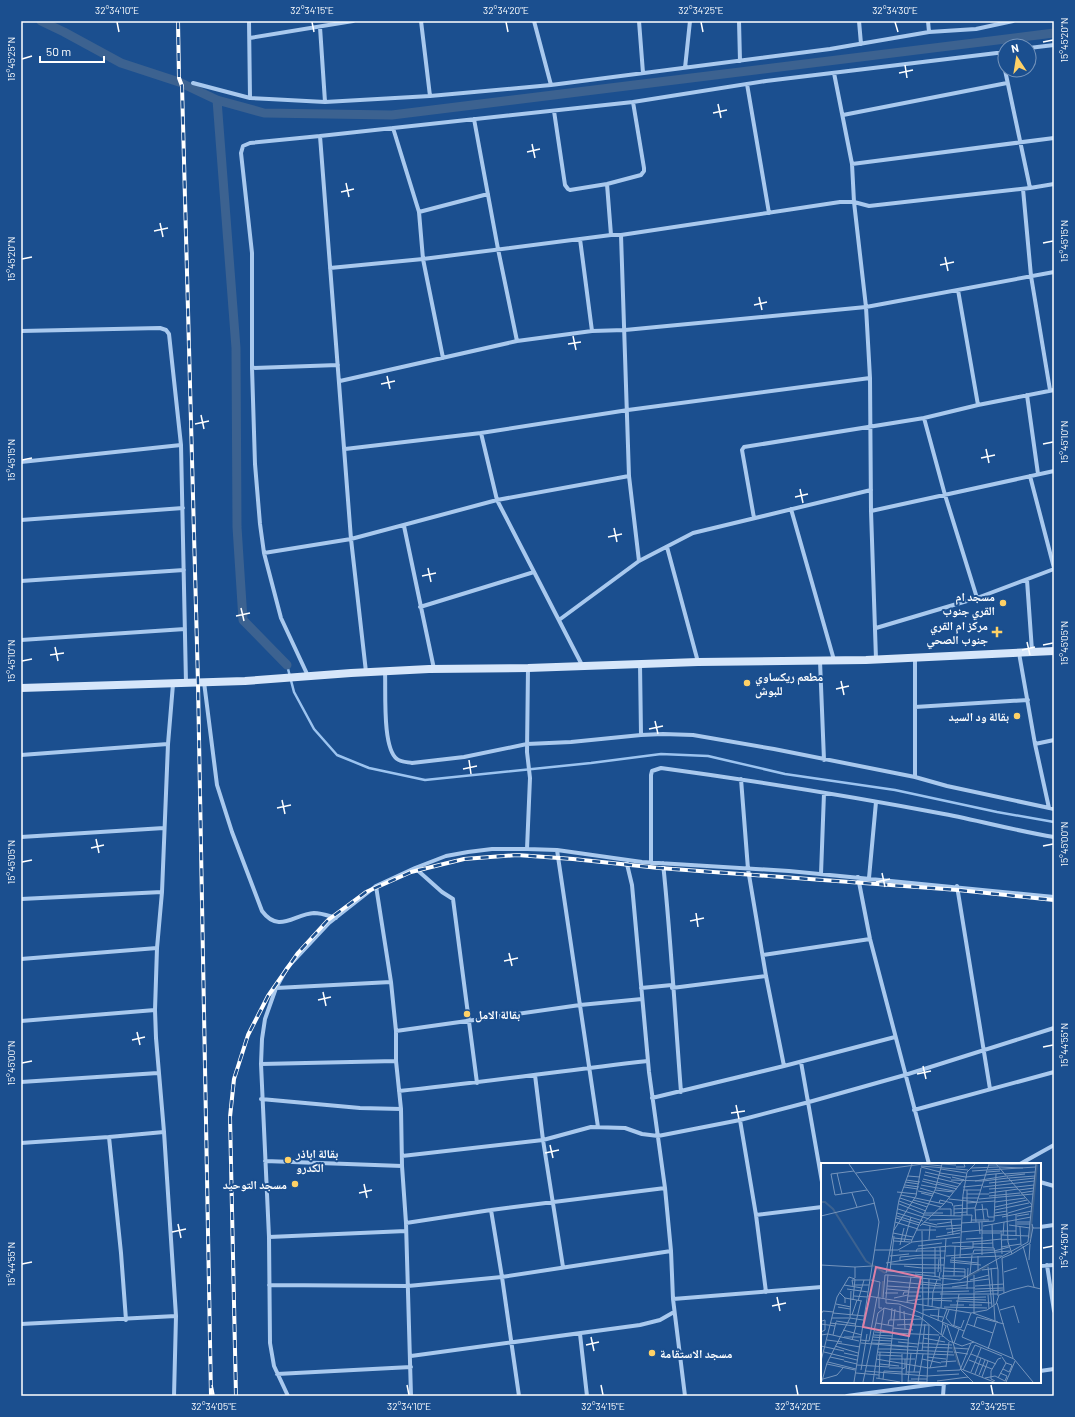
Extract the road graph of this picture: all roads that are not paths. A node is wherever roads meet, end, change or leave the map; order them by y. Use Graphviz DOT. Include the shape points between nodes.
graph roads {
  1 [pos="249,21"];
  2 [pos="353,21"];
  3 [pos="421,21"];
  4 [pos="534,21"];
  5 [pos="639,21"];
  6 [pos="690,21"];
  7 [pos="739,21"];
  8 [pos="859,21"];
  9 [pos="928,21"];
  10 [pos="1013,21"];
  11 [pos="1006,22"];
  12 [pos="327,23"];
  13 [pos="320,27"];
  14 [pos="929,32"];
  15 [pos="250,38"];
  16 [pos="861,44"];
  17 [pos="1054,45"];
  18 [pos="1037,47"];
  19 [pos="997,53"];
  20 [pos="740,61"];
  21 [pos="685,68"];
  22 [pos="643,73"];
  23 [pos="834,73"];
  24 [pos="1006,78"];
  25 [pos="193,83"];
  26 [pos="1007,83"];
  27 [pos="747,84"];
  28 [pos="551,85"];
  29 [pos="430,96"];
  30 [pos="250,98"];
  31 [pos="325,102"];
  32 [pos="633,102"];
  33 [pos="554,111"];
  34 [pos="843,115"];
  35 [pos="474,119"];
  36 [pos="393,128"];
  37 [pos="320,136"];
  38 [pos="1054,138"];
  39 [pos="1020,143"];
  40 [pos="852,164"];
  41 [pos="607,184"];
  42 [pos="1054,184"];
  43 [pos="1030,188"];
  44 [pos="1023,189"];
  45 [pos="488,194"];
  46 [pos="854,202"];
  47 [pos="419,212"];
  48 [pos="769,213"];
  49 [pos="611,235"];
  50 [pos="621,235"];
  51 [pos="580,240"];
  52 [pos="498,248"];
  53 [pos="423,259"];
  54 [pos="330,268"];
  55 [pos="1054,272"];
  56 [pos="1031,276"];
  57 [pos="958,290"];
  58 [pos="866,307"];
  59 [pos="625,330"];
  60 [pos="21,331"];
  61 [pos="592,331"];
  62 [pos="517,341"];
  63 [pos="443,358"];
  64 [pos="338,365"];
  65 [pos="252,368"];
  66 [pos="870,378"];
  67 [pos="340,381"];
  68 [pos="1052,390"];
  69 [pos="1027,395"];
  70 [pos="978,405"];
  71 [pos="628,410"];
  72 [pos="924,418"];
  73 [pos="869,427"];
  74 [pos="481,433"];
  75 [pos="182,445"];
  76 [pos="345,449"];
  77 [pos="21,462"];
  78 [pos="1054,471"];
  79 [pos="1038,474"];
  80 [pos="629,476"];
  81 [pos="1030,476"];
  82 [pos="871,490"];
  83 [pos="946,495"];
  84 [pos="497,500"];
  85 [pos="183,508"];
  86 [pos="792,509"];
  87 [pos="871,511"];
  88 [pos="754,518"];
  89 [pos="21,520"];
  90 [pos="404,526"];
  91 [pos="351,540"];
  92 [pos="667,547"];
  93 [pos="264,553"];
  94 [pos="639,561"];
  95 [pos="1054,568"];
  96 [pos="184,570"];
  97 [pos="534,572"];
  98 [pos="1027,580"];
  99 [pos="21,581"];
  100 [pos="977,598"];
  101 [pos="420,607"];
  102 [pos="559,620"];
  103 [pos="876,628"];
  104 [pos="185,629"];
  105 [pos="21,640"];
  106 [pos="1032,651"];
  107 [pos="1054,651"];
  108 [pos="1019,652"];
  109 [pos="915,657"];
  110 [pos="876,659"];
  111 [pos="820,660"];
  112 [pos="834,660"];
  113 [pos="698,662"];
  114 [pos="640,664"];
  115 [pos="582,666"];
  116 [pos="528,668"];
  117 [pos="434,669"];
  118 [pos="385,671"];
  119 [pos="366,672"];
  120 [pos="308,676"];
  121 [pos="204,682"];
  122 [pos="186,683"];
  123 [pos="173,684"];
  124 [pos="21,688"];
  125 [pos="1028,700"];
  126 [pos="915,707"];
  127 [pos="641,735"];
  128 [pos="1054,740"];
  129 [pos="168,744"];
  130 [pos="527,744"];
  131 [pos="1035,744"];
  132 [pos="21,756"];
  133 [pos="824,760"];
  134 [pos="915,777"];
  135 [pos="741,779"];
  136 [pos="824,793"];
  137 [pos="876,802"];
  138 [pos="1049,808"];
  139 [pos="1054,809"];
  140 [pos="164,828"];
  141 [pos="21,837"];
  142 [pos="1054,837"];
  143 [pos="527,849"];
  144 [pos="557,850"];
  145 [pos="626,860"];
  146 [pos="651,863"];
  147 [pos="663,863"];
  148 [pos="415,868"];
  149 [pos="748,869"];
  150 [pos="821,874"];
  151 [pos="858,877"];
  152 [pos="869,878"];
  153 [pos="376,886"];
  154 [pos="957,886"];
  155 [pos="162,892"];
  156 [pos="1054,897"];
  157 [pos="21,899"];
  158 [pos="336,918"];
  159 [pos="870,940"];
  160 [pos="157,948"];
  161 [pos="763,956"];
  162 [pos="21,959"];
  163 [pos="766,976"];
  164 [pos="391,982"];
  165 [pos="672,986"];
  166 [pos="276,988"];
  167 [pos="641,988"];
  168 [pos="642,999"];
  169 [pos="580,1005"];
  170 [pos="155,1010"];
  171 [pos="469,1020"];
  172 [pos="21,1021"];
  173 [pos="1054,1028"];
  174 [pos="396,1031"];
  175 [pos="895,1037"];
  176 [pos="983,1050"];
  177 [pos="648,1061"];
  178 [pos="396,1062"];
  179 [pos="801,1062"];
  180 [pos="261,1064"];
  181 [pos="784,1066"];
  182 [pos="589,1067"];
  183 [pos="1054,1072"];
  184 [pos="158,1073"];
  185 [pos="906,1074"];
  186 [pos="535,1075"];
  187 [pos="21,1082"];
  188 [pos="477,1083"];
  189 [pos="990,1089"];
  190 [pos="399,1091"];
  191 [pos="681,1092"];
  192 [pos="652,1098"];
  193 [pos="261,1099"];
  194 [pos="809,1102"];
  195 [pos="401,1109"];
  196 [pos="914,1110"];
  197 [pos="740,1120"];
  198 [pos="598,1127"];
  199 [pos="164,1132"];
  200 [pos="658,1136"];
  201 [pos="109,1137"];
  202 [pos="543,1140"];
  203 [pos="21,1143"];
  204 [pos="1054,1145"];
  205 [pos="402,1156"];
  206 [pos="265,1161"];
  207 [pos="929,1163"];
  208 [pos="1022,1163"];
  209 [pos="402,1166"];
  210 [pos="821,1176"];
  211 [pos="1041,1182"];
  212 [pos="1054,1186"];
  213 [pos="664,1188"];
  214 [pos="552,1202"];
  215 [pos="821,1207"];
  216 [pos="491,1210"];
  217 [pos="756,1216"];
  218 [pos="406,1224"];
  219 [pos="1054,1225"];
  220 [pos="1041,1227"];
  221 [pos="406,1231"];
  222 [pos="269,1236"];
  223 [pos="671,1251"];
  224 [pos="1048,1265"];
  225 [pos="1054,1265"];
  226 [pos="1041,1266"];
  227 [pos="563,1267"];
  228 [pos="502,1277"];
  229 [pos="269,1285"];
  230 [pos="408,1286"];
  231 [pos="821,1287"];
  232 [pos="766,1292"];
  233 [pos="673,1299"];
  234 [pos="1054,1311"];
  235 [pos="674,1312"];
  236 [pos="176,1316"];
  237 [pos="126,1320"];
  238 [pos="21,1324"];
  239 [pos="580,1334"];
  240 [pos="512,1343"];
  241 [pos="411,1356"];
  242 [pos="411,1367"];
  243 [pos="1054,1370"];
  244 [pos="1041,1371"];
  245 [pos="277,1374"];
  246 [pos="937,1383"];
  247 [pos="944,1383"];
  248 [pos="174,1396"];
  249 [pos="288,1396"];
  250 [pos="411,1396"];
  251 [pos="519,1396"];
  252 [pos="588,1396"];
  253 [pos="685,1396"];
  254 [pos="847,1396"];
  255 [pos="943,1396"];
  1 -- 15 [label="street"];
  2 -- 12 [label="street"];
  3 -- 29 [label="street"];
  4 -- 28 [label="street"];
  5 -- 22 [label="street"];
  6 -- 21 [label="street"];
  7 -- 20 [label="street"];
  8 -- 16 [label="street"];
  9 -- 14 [label="street"];
  10 -- 11 [label="street"];
  11 -- 14 [label="street" via="976,29"];
  12 -- 13 [label="street"];
  13 -- 15 [label="street"];
  13 -- 31 [label="street"];
  14 -- 16 [label="street"];
  15 -- 30 [label="street"];
  16 -- 20 [label="street"];
  17 -- 18 [label="street"];
  19 -- 23 [label="street"];
  20 -- 21 [label="street"];
  21 -- 22 [label="street"];
  22 -- 28 [label="street"];
  23 -- 27 [label="street"];
  23 -- 34 [label="street"];
  24 -- 26 [label="street"];
  25 -- 30 [label="street"];
  26 -- 34 [label="street"];
  26 -- 39 [label="street"];
  27 -- 32 [label="street"];
  27 -- 48 [label="street"];
  28 -- 29 [label="street"];
  29 -- 31 [label="street"];
  30 -- 31 [label="street"];
  32 -- 33 [label="street"];
  32 -- 41 [label="street" via="644,171 641,175"];
  33 -- 35 [label="street"];
  33 -- 41 [label="street" via="566,187 570,190"];
  34 -- 40 [label="street"];
  35 -- 36 [label="street"];
  35 -- 45 [label="street"];
  36 -- 37 [label="street"];
  36 -- 47 [label="street"];
  37 -- 54 [label="street"];
  37 -- 65 [label="street" via="250,143 243,146 241,153 252,253"];
  38 -- 39 [label="street"];
  39 -- 40 [label="street"];
  39 -- 43 [label="street"];
  40 -- 46 [label="street"];
  41 -- 49 [label="street"];
  42 -- 43 [label="street"];
  43 -- 44 [label="street"];
  44 -- 46 [label="street" via="869,206"];
  44 -- 56 [label="street"];
  45 -- 47 [label="street"];
  45 -- 52 [label="street"];
  46 -- 48 [label="street"];
  46 -- 58 [label="street"];
  47 -- 53 [label="street"];
  48 -- 50 [label="street"];
  49 -- 50 [label="street"];
  49 -- 51 [label="street"];
  50 -- 59 [label="street"];
  51 -- 52 [label="street"];
  51 -- 61 [label="street"];
  52 -- 53 [label="street"];
  52 -- 62 [label="street"];
  53 -- 54 [label="street"];
  53 -- 63 [label="street"];
  54 -- 64 [label="street"];
  55 -- 56 [label="street"];
  56 -- 57 [label="street"];
  56 -- 68 [label="street"];
  57 -- 58 [label="street"];
  57 -- 70 [label="street"];
  58 -- 59 [label="street"];
  58 -- 66 [label="street"];
  59 -- 61 [label="street"];
  59 -- 71 [label="street"];
  60 -- 75 [label="street" via="160,328 166,330 169,334"];
  61 -- 62 [label="street"];
  62 -- 63 [label="street"];
  63 -- 67 [label="street"];
  64 -- 65 [label="street"];
  64 -- 67 [label="street"];
  65 -- 93 [label="street" via="255,464"];
  66 -- 71 [label="street"];
  66 -- 73 [label="street"];
  67 -- 76 [label="street"];
  68 -- 69 [label="street"];
  69 -- 70 [label="street"];
  69 -- 79 [label="street"];
  70 -- 72 [label="street"];
  71 -- 74 [label="street"];
  71 -- 80 [label="street"];
  72 -- 73 [label="street"];
  72 -- 83 [label="street"];
  73 -- 82 [label="street"];
  73 -- 88 [label="street" via="742,447"];
  74 -- 76 [label="street"];
  74 -- 84 [label="street"];
  75 -- 77 [label="street"];
  75 -- 85 [label="street"];
  76 -- 91 [label="street"];
  78 -- 79 [label="street"];
  79 -- 81 [label="street"];
  80 -- 84 [label="street"];
  80 -- 94 [label="street"];
  81 -- 83 [label="street"];
  81 -- 95 [label="street"];
  82 -- 86 [label="street"];
  82 -- 87 [label="street"];
  83 -- 87 [label="street"];
  83 -- 100 [label="street"];
  84 -- 90 [label="street"];
  84 -- 97 [label="street"];
  85 -- 89 [label="street"];
  85 -- 96 [label="street"];
  86 -- 88 [label="street"];
  86 -- 112 [label="street"];
  87 -- 103 [label="street"];
  88 -- 92 [label="street" via="693,533"];
  90 -- 91 [label="street"];
  90 -- 101 [label="street"];
  91 -- 93 [label="street"];
  91 -- 119 [label="street"];
  92 -- 94 [label="street"];
  92 -- 113 [label="street"];
  93 -- 120 [label="street" via="281,618"];
  94 -- 102 [label="street"];
  95 -- 98 [label="street"];
  96 -- 99 [label="street"];
  96 -- 104 [label="street"];
  97 -- 101 [label="street"];
  97 -- 102 [label="street"];
  98 -- 100 [label="street"];
  98 -- 106 [label="street"];
  100 -- 103 [label="street"];
  101 -- 117 [label="street"];
  102 -- 115 [label="street"];
  103 -- 110 [label="street"];
  104 -- 105 [label="street"];
  104 -- 122 [label="street"];
  106 -- 107 [label="street"];
  106 -- 108 [label="street"];
  108 -- 109 [label="street"];
  108 -- 125 [label="street"];
  109 -- 110 [label="street"];
  109 -- 126 [label="street"];
  110 -- 112 [label="street"];
  111 -- 112 [label="street"];
  111 -- 113 [label="street"];
  111 -- 133 [label="street"];
  113 -- 114 [label="street"];
  114 -- 115 [label="street"];
  114 -- 127 [label="street"];
  115 -- 116 [label="street"];
  116 -- 117 [label="street"];
  116 -- 130 [label="street"];
  117 -- 118 [label="street"];
  118 -- 119 [label="street"];
  118 -- 130 [label="street" via="386,729 391,749 397,759 412,763"];
  119 -- 120 [label="street"];
  120 -- 121 [label="street"];
  121 -- 122 [label="street"];
  121 -- 158 [label="street" via="217,785 262,911 274,922 313,913"];
  122 -- 123 [label="street"];
  123 -- 124 [label="street"];
  123 -- 129 [label="street"];
  125 -- 126 [label="street"];
  125 -- 131 [label="street"];
  126 -- 134 [label="street"];
  127 -- 130 [label="street"];
  127 -- 133 [label="street" via="693,735"];
  128 -- 131 [label="street"];
  129 -- 132 [label="street"];
  129 -- 140 [label="street"];
  130 -- 143 [label="street" via="530,778"];
  131 -- 138 [label="street"];
  133 -- 134 [label="street"];
  134 -- 138 [label="street"];
  135 -- 136 [label="street"];
  135 -- 146 [label="street" via="661,768 652,771"];
  135 -- 149 [label="street"];
  136 -- 137 [label="street"];
  136 -- 150 [label="street"];
  137 -- 142 [label="street"];
  137 -- 152 [label="street"];
  138 -- 139 [label="street"];
  140 -- 141 [label="street"];
  140 -- 155 [label="street"];
  143 -- 144 [label="street"];
  143 -- 148 [label="street" via="468,852 446,856"];
  144 -- 145 [label="street"];
  144 -- 169 [label="street"];
  145 -- 146 [label="street"];
  145 -- 167 [label="street" via="632,885"];
  146 -- 147 [label="street"];
  147 -- 149 [label="street"];
  147 -- 165 [label="street"];
  148 -- 153 [label="street"];
  148 -- 171 [label="street" via="453,899"];
  149 -- 150 [label="street"];
  149 -- 161 [label="street"];
  150 -- 151 [label="street"];
  151 -- 152 [label="street"];
  151 -- 159 [label="street"];
  152 -- 154 [label="street"];
  153 -- 158 [label="street"];
  153 -- 164 [label="street"];
  154 -- 156 [label="street"];
  154 -- 176 [label="street"];
  155 -- 157 [label="street"];
  155 -- 160 [label="street"];
  158 -- 166 [label="street" via="287,968"];
  159 -- 161 [label="street"];
  159 -- 175 [label="street"];
  160 -- 162 [label="street"];
  160 -- 170 [label="street"];
  161 -- 163 [label="street"];
  163 -- 165 [label="street"];
  163 -- 181 [label="street"];
  164 -- 166 [label="street"];
  164 -- 174 [label="street"];
  165 -- 167 [label="street"];
  165 -- 191 [label="street"];
  166 -- 180 [label="street" via="265,1019"];
  167 -- 168 [label="street"];
  168 -- 169 [label="street"];
  168 -- 177 [label="street"];
  169 -- 171 [label="street"];
  169 -- 182 [label="street"];
  170 -- 172 [label="street"];
  170 -- 184 [label="street"];
  171 -- 174 [label="street"];
  171 -- 188 [label="street"];
  173 -- 176 [label="street"];
  174 -- 178 [label="street"];
  175 -- 179 [label="street"];
  175 -- 185 [label="street"];
  176 -- 185 [label="street"];
  176 -- 189 [label="street"];
  177 -- 182 [label="street"];
  177 -- 192 [label="street"];
  178 -- 180 [label="street"];
  178 -- 190 [label="street"];
  179 -- 181 [label="street"];
  179 -- 194 [label="street"];
  180 -- 193 [label="street"];
  181 -- 191 [label="street"];
  182 -- 186 [label="street"];
  182 -- 198 [label="street"];
  183 -- 189 [label="street"];
  184 -- 187 [label="street"];
  184 -- 199 [label="street"];
  185 -- 194 [label="street"];
  185 -- 196 [label="street"];
  186 -- 188 [label="street"];
  186 -- 202 [label="street"];
  188 -- 190 [label="street"];
  189 -- 196 [label="street"];
  190 -- 195 [label="street"];
  191 -- 192 [label="street"];
  192 -- 200 [label="street"];
  193 -- 195 [label="street"];
  193 -- 206 [label="street"];
  194 -- 197 [label="street"];
  194 -- 210 [label="street"];
  195 -- 205 [label="street"];
  196 -- 207 [label="street"];
  197 -- 200 [label="street"];
  197 -- 217 [label="street"];
  198 -- 200 [label="street" via="625,1128"];
  198 -- 202 [label="street"];
  199 -- 201 [label="street"];
  199 -- 236 [label="street"];
  200 -- 213 [label="street"];
  201 -- 203 [label="street"];
  201 -- 237 [label="street"];
  202 -- 205 [label="street"];
  202 -- 214 [label="street"];
  204 -- 208 [label="street"];
  205 -- 209 [label="street"];
  206 -- 209 [label="street"];
  206 -- 222 [label="street"];
  209 -- 218 [label="street"];
  211 -- 212 [label="street"];
  213 -- 214 [label="street"];
  213 -- 223 [label="street"];
  214 -- 216 [label="street"];
  214 -- 227 [label="street"];
  215 -- 217 [label="street"];
  216 -- 218 [label="street"];
  216 -- 228 [label="street"];
  217 -- 232 [label="street"];
  218 -- 221 [label="street"];
  219 -- 220 [label="street"];
  221 -- 222 [label="street"];
  221 -- 230 [label="street"];
  222 -- 229 [label="street"];
  223 -- 227 [label="street"];
  223 -- 233 [label="street"];
  224 -- 225 [label="street"];
  224 -- 226 [label="street"];
  224 -- 234 [label="street"];
  227 -- 228 [label="street"];
  228 -- 230 [label="street"];
  228 -- 240 [label="street"];
  229 -- 230 [label="street"];
  229 -- 245 [label="street" via="270,1343"];
  230 -- 241 [label="street"];
  231 -- 232 [label="street"];
  232 -- 233 [label="street"];
  233 -- 235 [label="street"];
  235 -- 239 [label="street" via="660,1320 640,1325"];
  235 -- 253 [label="street"];
  236 -- 237 [label="street"];
  236 -- 248 [label="street"];
  237 -- 238 [label="street"];
  239 -- 240 [label="street"];
  239 -- 252 [label="street"];
  240 -- 241 [label="street"];
  240 -- 251 [label="street"];
  241 -- 242 [label="street"];
  242 -- 245 [label="street"];
  242 -- 250 [label="street"];
  243 -- 244 [label="street"];
  245 -- 249 [label="street"];
  246 -- 254 [label="street"];
  247 -- 255 [label="street"];
}
